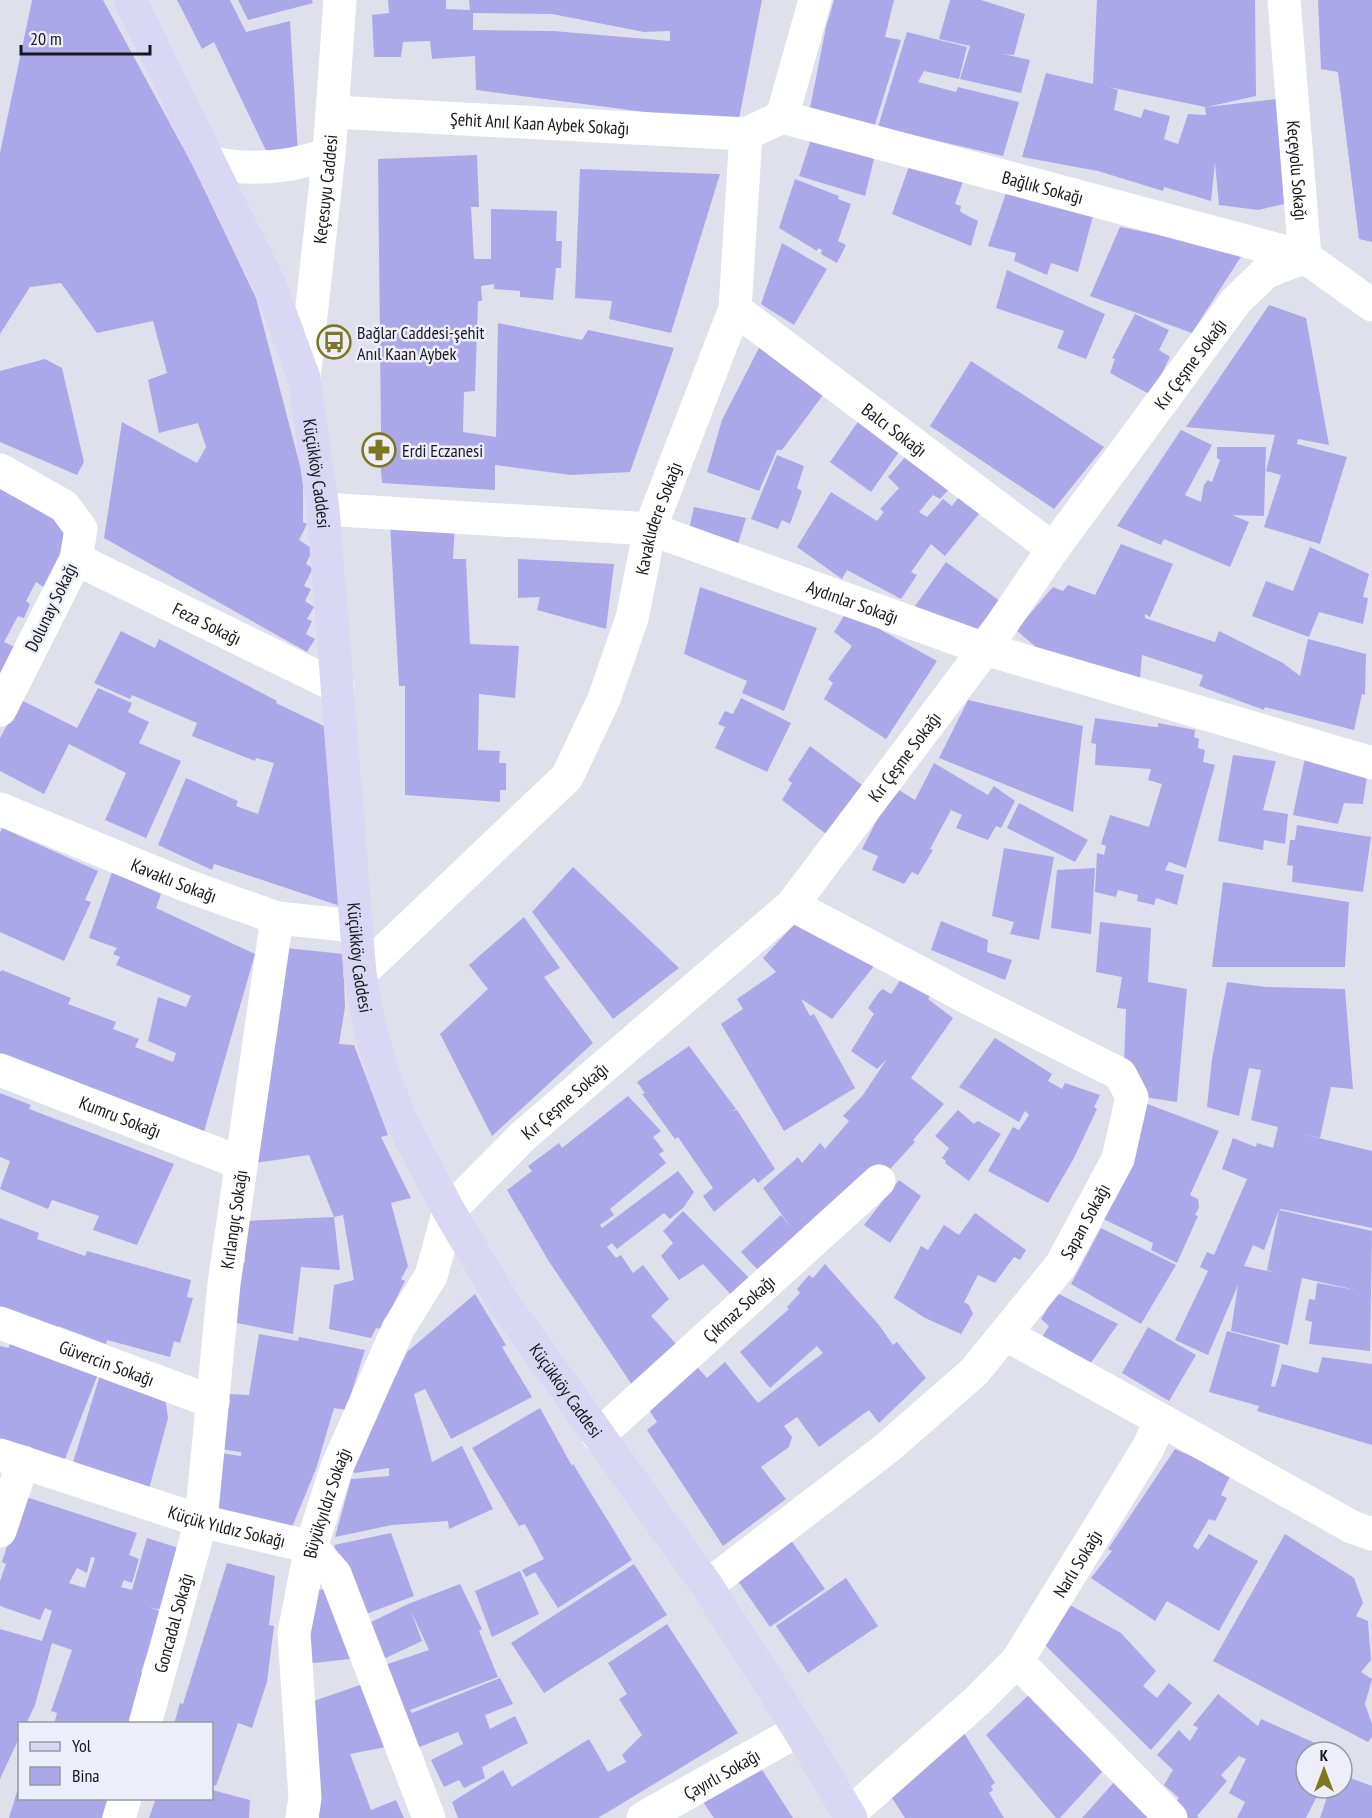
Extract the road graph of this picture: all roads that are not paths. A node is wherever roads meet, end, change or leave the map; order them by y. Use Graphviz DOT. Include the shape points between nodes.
graph roads {
  1 [pos="130,0"];
  2 [pos="340,0"];
  3 [pos="815,0"];
  4 [pos="1284,0"];
  5 [pos="333,112"];
  6 [pos="782,117"];
  7 [pos="746,134"];
  8 [pos="329,154"];
  9 [pos="212,163"];
  10 [pos="1305,257"];
  11 [pos="1372,305"];
  12 [pos="735,309"];
  13 [pos="304,378"];
  14 [pos="0,470"];
  15 [pos="323,510"];
  16 [pos="650,529"];
  17 [pos="1053,549"];
  18 [pos="76,559"];
  19 [pos="985,649"];
  20 [pos="338,687"];
  21 [pos="0,710"];
  22 [pos="1372,763"];
  23 [pos="0,809"];
  24 [pos="792,905"];
  25 [pos="278,918"];
  26 [pos="355,926"];
  27 [pos="360,974"];
  28 [pos="0,1070"];
  29 [pos="241,1163"];
  30 [pos="879,1180"];
  31 [pos="449,1211"];
  32 [pos="0,1323"];
  33 [pos="1005,1334"];
  34 [pos="213,1402"];
  35 [pos="1161,1420"];
  36 [pos="598,1436"];
  37 [pos="12,1458"];
  38 [pos="201,1521"];
  39 [pos="0,1531"];
  40 [pos="1372,1534"];
  41 [pos="311,1547"];
  42 [pos="707,1586"];
  43 [pos="1017,1661"];
  44 [pos="146,1722"];
  45 [pos="800,1730"];
  46 [pos="124,1800"];
  47 [pos="850,1816"];
  48 [pos="119,1818"];
  49 [pos="302,1818"];
  50 [pos="429,1818"];
  51 [pos="642,1818"];
  52 [pos="1171,1818"];
  1 -- 9 [label="main road, Küçükköy Caddesi"];
  2 -- 5 [label="street, Keçesuyu Caddesi"];
  3 -- 6 [label="street"];
  4 -- 10 [label="street, Keçeyolu Sokağı"];
  5 -- 7 [label="street, Şehit Anıl Kaan Aybek Sokağı"];
  5 -- 8 [label="street, Keçesuyu Caddesi"];
  6 -- 7 [label="street"];
  6 -- 10 [label="street, Bağlık Sokağı"];
  7 -- 12 [label="street, Kavaklıdere Sokağı"];
  8 -- 9 [label="street" via="306,163 260,169"];
  8 -- 13 [label="street, Keçesuyu Caddesi"];
  9 -- 13 [label="main road, Küçükköy Caddesi" via="271,288"];
  10 -- 11 [label="street"];
  10 -- 17 [label="street, Kır Çeşme Sokağı" via="1266,272 1236,301"];
  12 -- 16 [label="street, Kavaklıdere Sokağı"];
  12 -- 17 [label="street, Balcı Sokağı"];
  13 -- 15 [label="main road, Küçükköy Caddesi"];
  14 -- 18 [label="street, Dolunay Sokağı" via="64,506 81,530"];
  15 -- 16 [label="street, Aydınlar Sokağı"];
  15 -- 20 [label="main road, Küçükköy Caddesi"];
  16 -- 19 [label="street, Aydınlar Sokağı"];
  16 -- 27 [label="street, Kavaklıdere Sokağı" via="632,618 603,699 567,777"];
  17 -- 19 [label="street, Kır Çeşme Sokağı"];
  18 -- 20 [label="street, Feza Sokağı"];
  18 -- 21 [label="street, Dolunay Sokağı"];
  19 -- 22 [label="street, Aydınlar Sokağı"];
  19 -- 24 [label="street, Kır Çeşme Sokağı"];
  20 -- 26 [label="main road, Küçükköy Caddesi"];
  23 -- 25 [label="street, Kavaklı Sokağı" via="185,885"];
  24 -- 31 [label="street, Kır Çeşme Sokağı" via="522,1137"];
  24 -- 33 [label="street, Sapan Sokağı" via="1119,1074 1132,1097 1118,1159 1061,1265"];
  25 -- 26 [label="street, Kavaklı Sokağı"];
  25 -- 29 [label="street, Kırlangıç Sokağı"];
  26 -- 27 [label="main road, Küçükköy Caddesi"];
  27 -- 31 [label="main road, Küçükköy Caddesi" via="370,1030 385,1079 401,1121"];
  28 -- 29 [label="street, Kumru Sokağı"];
  29 -- 34 [label="street, Kırlangıç Sokağı"];
  30 -- 36 [label="street, Çıkmaz Sokağı"];
  31 -- 36 [label="main road, Küçükköy Caddesi" via="503,1302"];
  31 -- 41 [label="street, Büyükyıldız Sokağı" via="431,1276 398,1329 337,1467"];
  32 -- 34 [label="street, Güvercin Sokağı"];
  33 -- 35 [label="street"];
  33 -- 42 [label="street, Sapan Sokağı" via="974,1372 887,1448"];
  34 -- 38 [label="street, Kırlangıç Sokağı"];
  35 -- 40 [label="street" via="1352,1527"];
  35 -- 43 [label="street, Narlı Sokağı" via="1148,1448"];
  36 -- 42 [label="main road, Küçükköy Caddesi"];
  37 -- 38 [label="street, Küçük Yıldız Sokağı"];
  37 -- 39 [label="street"];
  38 -- 41 [label="street, Küçük Yıldız Sokağı"];
  38 -- 44 [label="street, Goncadal Sokağı"];
  41 -- 49 [label="street, Büyükyıldız Sokağı" via="294,1633 305,1798"];
  41 -- 50 [label="street, Küçük Yıldız Sokağı" via="335,1574"];
  42 -- 45 [label="main road, Küçükköy Caddesi"];
  43 -- 47 [label="street, Narlı Sokağı"];
  43 -- 52 [label="street"];
  45 -- 47 [label="main road, Küçükköy Caddesi"];
  45 -- 51 [label="street, Çayırlı Sokağı"];
  46 -- 48 [label="street"];
}
